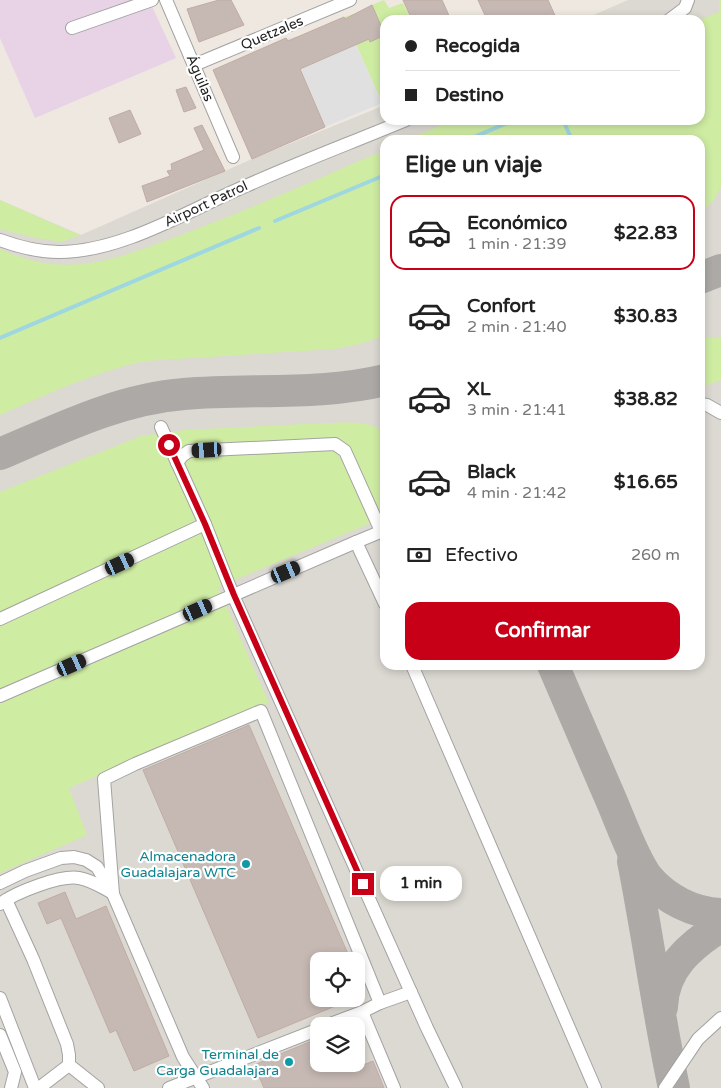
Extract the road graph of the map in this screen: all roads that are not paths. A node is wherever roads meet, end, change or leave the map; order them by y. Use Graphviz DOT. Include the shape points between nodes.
graph roads {
  1 [pos="152,0"];
  2 [pos="166,0"];
  3 [pos="350,0"];
  4 [pos="688,0"];
  5 [pos="325,5"];
  6 [pos="676,15"];
  7 [pos="72,28"];
  8 [pos="194,66"];
  9 [pos="394,125"];
  10 [pos="233,157"];
  11 [pos="0,240"];
  12 [pos="705,405"];
  13 [pos="721,412"];
  14 [pos="161,428"];
  15 [pos="177,463"];
  16 [pos="205,524"];
  17 [pos="380,524"];
  18 [pos="380,531"];
  19 [pos="356,542"];
  20 [pos="380,593"];
  21 [pos="234,595"];
  22 [pos="0,619"];
  23 [pos="414,670"];
  24 [pos="0,696"];
  25 [pos="0,883"];
  26 [pos="113,894"];
  27 [pos="3,902"];
  28 [pos="411,992"];
  29 [pos="0,998"];
  30 [pos="380,1003"];
  31 [pos="362,1012"];
  32 [pos="349,1017"];
  33 [pos="721,1018"];
  34 [pos="310,1033"];
  35 [pos="0,1035"];
  36 [pos="68,1065"];
  37 [pos="200,1083"];
  38 [pos="10,1088"];
  39 [pos="37,1088"];
  40 [pos="98,1088"];
  41 [pos="169,1088"];
  42 [pos="394,1088"];
  43 [pos="456,1088"];
  44 [pos="595,1088"];
  45 [pos="665,1088"];
  1 -- 7 [label="street"];
  2 -- 8 [label="street, Águilas"];
  3 -- 5 [label="street, Quetzales"];
  4 -- 6 [label="street" via="685,8"];
  5 -- 8 [label="street, Quetzales"];
  8 -- 10 [label="street, Águilas"];
  9 -- 11 [label="street, Airport Patrol" via="246,185 124,240 60,252 24,248"];
  12 -- 13 [label="street"];
  14 -- 15 [label="street"];
  15 -- 16 [label="street"];
  15 -- 17 [label="street" via="189,451 334,444 345,451"];
  16 -- 21 [label="street"];
  16 -- 22 [label="street"];
  18 -- 19 [label="street"];
  19 -- 20 [label="street"];
  19 -- 21 [label="street"];
  21 -- 24 [label="street"];
  21 -- 28 [label="street"];
  23 -- 44 [label="street"];
  25 -- 26 [label="street" via="61,858 74,857 97,867"];
  26 -- 27 [label="street" via="92,881 77,877 64,878"];
  26 -- 30 [label="street" via="104,779 261,711"];
  26 -- 37 [label="street" via="183,1057"];
  27 -- 36 [label="street" via="33,959 67,1044"];
  28 -- 30 [label="street"];
  28 -- 43 [label="street"];
  29 -- 39 [label="street"];
  30 -- 31 [label="street"];
  31 -- 32 [label="street"];
  31 -- 42 [label="street"];
  33 -- 45 [label="street" via="698,1039"];
  34 -- 37 [label="street"];
  35 -- 38 [label="street" via="15,1072"];
  36 -- 39 [label="street"];
  36 -- 40 [label="street"];
  37 -- 41 [label="street"];
}
